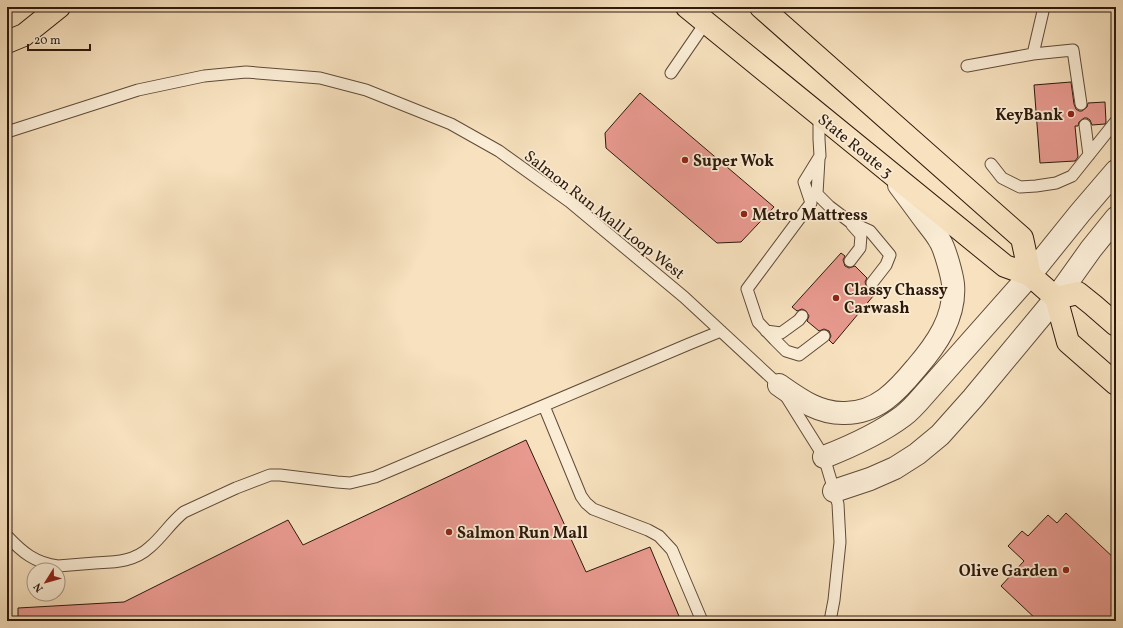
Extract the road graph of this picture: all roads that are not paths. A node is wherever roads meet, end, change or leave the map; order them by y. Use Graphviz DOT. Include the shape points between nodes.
graph roads {
  1 [pos="58,7"];
  2 [pos="687,7"];
  3 [pos="761,7"];
  4 [pos="1044,7"];
  5 [pos="706,22"];
  6 [pos="7,42"];
  7 [pos="1033,54"];
  8 [pos="967,66"];
  9 [pos="670,73"];
  10 [pos="1081,104"];
  11 [pos="819,114"];
  12 [pos="1116,121"];
  13 [pos="1085,125"];
  14 [pos="7,132"];
  15 [pos="1089,155"];
  16 [pos="819,157"];
  17 [pos="991,164"];
  18 [pos="1116,171"];
  19 [pos="890,172"];
  20 [pos="1116,218"];
  21 [pos="850,222"];
  22 [pos="850,261"];
  23 [pos="1030,275"];
  24 [pos="872,283"];
  25 [pos="1056,298"];
  26 [pos="802,316"];
  27 [pos="1116,325"];
  28 [pos="721,331"];
  29 [pos="766,331"];
  30 [pos="824,336"];
  31 [pos="1116,384"];
  32 [pos="779,385"];
  33 [pos="544,406"];
  34 [pos="824,457"];
  35 [pos="834,491"];
  36 [pos="7,536"];
  37 [pos="702,621"];
  38 [pos="830,621"];
  1 -- 6 [label="main road" via="24,35"];
  2 -- 5 [label="main road, State Route 3"];
  3 -- 23 [label="main road" via="1022,238"];
  4 -- 7 [label="lane"];
  5 -- 9 [label="lane"];
  5 -- 11 [label="main road, State Route 3"];
  7 -- 8 [label="lane"];
  7 -- 10 [label="lane" via="1073,50"];
  11 -- 16 [label="lane"];
  11 -- 19 [label="main road, State Route 3"];
  12 -- 15 [label="lane"];
  13 -- 15 [label="lane"];
  14 -- 28 [label="lane, Salmon Run Mall Loop West" via="138,90 204,76 246,72 320,78 366,90 451,124 499,151 570,202"];
  15 -- 17 [label="lane" via="1072,176 1056,183 1036,186 1020,186 1002,178"];
  16 -- 21 [label="lane" via="817,194"];
  16 -- 29 [label="lane" via="804,182 811,204 747,289 758,322"];
  18 -- 23 [label="street"];
  19 -- 23 [label="main road, State Route 3" via="1005,266"];
  19 -- 32 [label="street" via="941,242 950,269 953,284 952,301 942,334 900,387 875,405 859,411 826,412 806,403"];
  20 -- 25 [label="street"];
  21 -- 22 [label="lane" via="860,235 860,248"];
  21 -- 24 [label="lane" via="870,231 890,255 886,265"];
  23 -- 25 [label="main road, State Route 3"];
  23 -- 34 [label="street" via="904,415 878,433"];
  25 -- 27 [label="main road" via="1078,293"];
  25 -- 31 [label="main road" via="1068,342"];
  25 -- 35 [label="street" via="940,435 895,468"];
  26 -- 29 [label="lane" via="781,333"];
  28 -- 32 [label="lane, Salmon Run Mall Loop West"];
  28 -- 33 [label="lane"];
  29 -- 30 [label="lane" via="786,351 799,355"];
  32 -- 34 [label="lane, Salmon Run Mall Loop West"];
  33 -- 36 [label="lane" via="361,481 350,483 280,475 263,477 184,512 151,547 137,556 121,561 48,565 28,555"];
  33 -- 37 [label="lane" via="586,503 593,509 648,530 672,550"];
  34 -- 35 [label="lane, Salmon Run Mall Loop West"];
  35 -- 38 [label="lane, Salmon Run Mall Loop West" via="838,504 840,542"];
}
